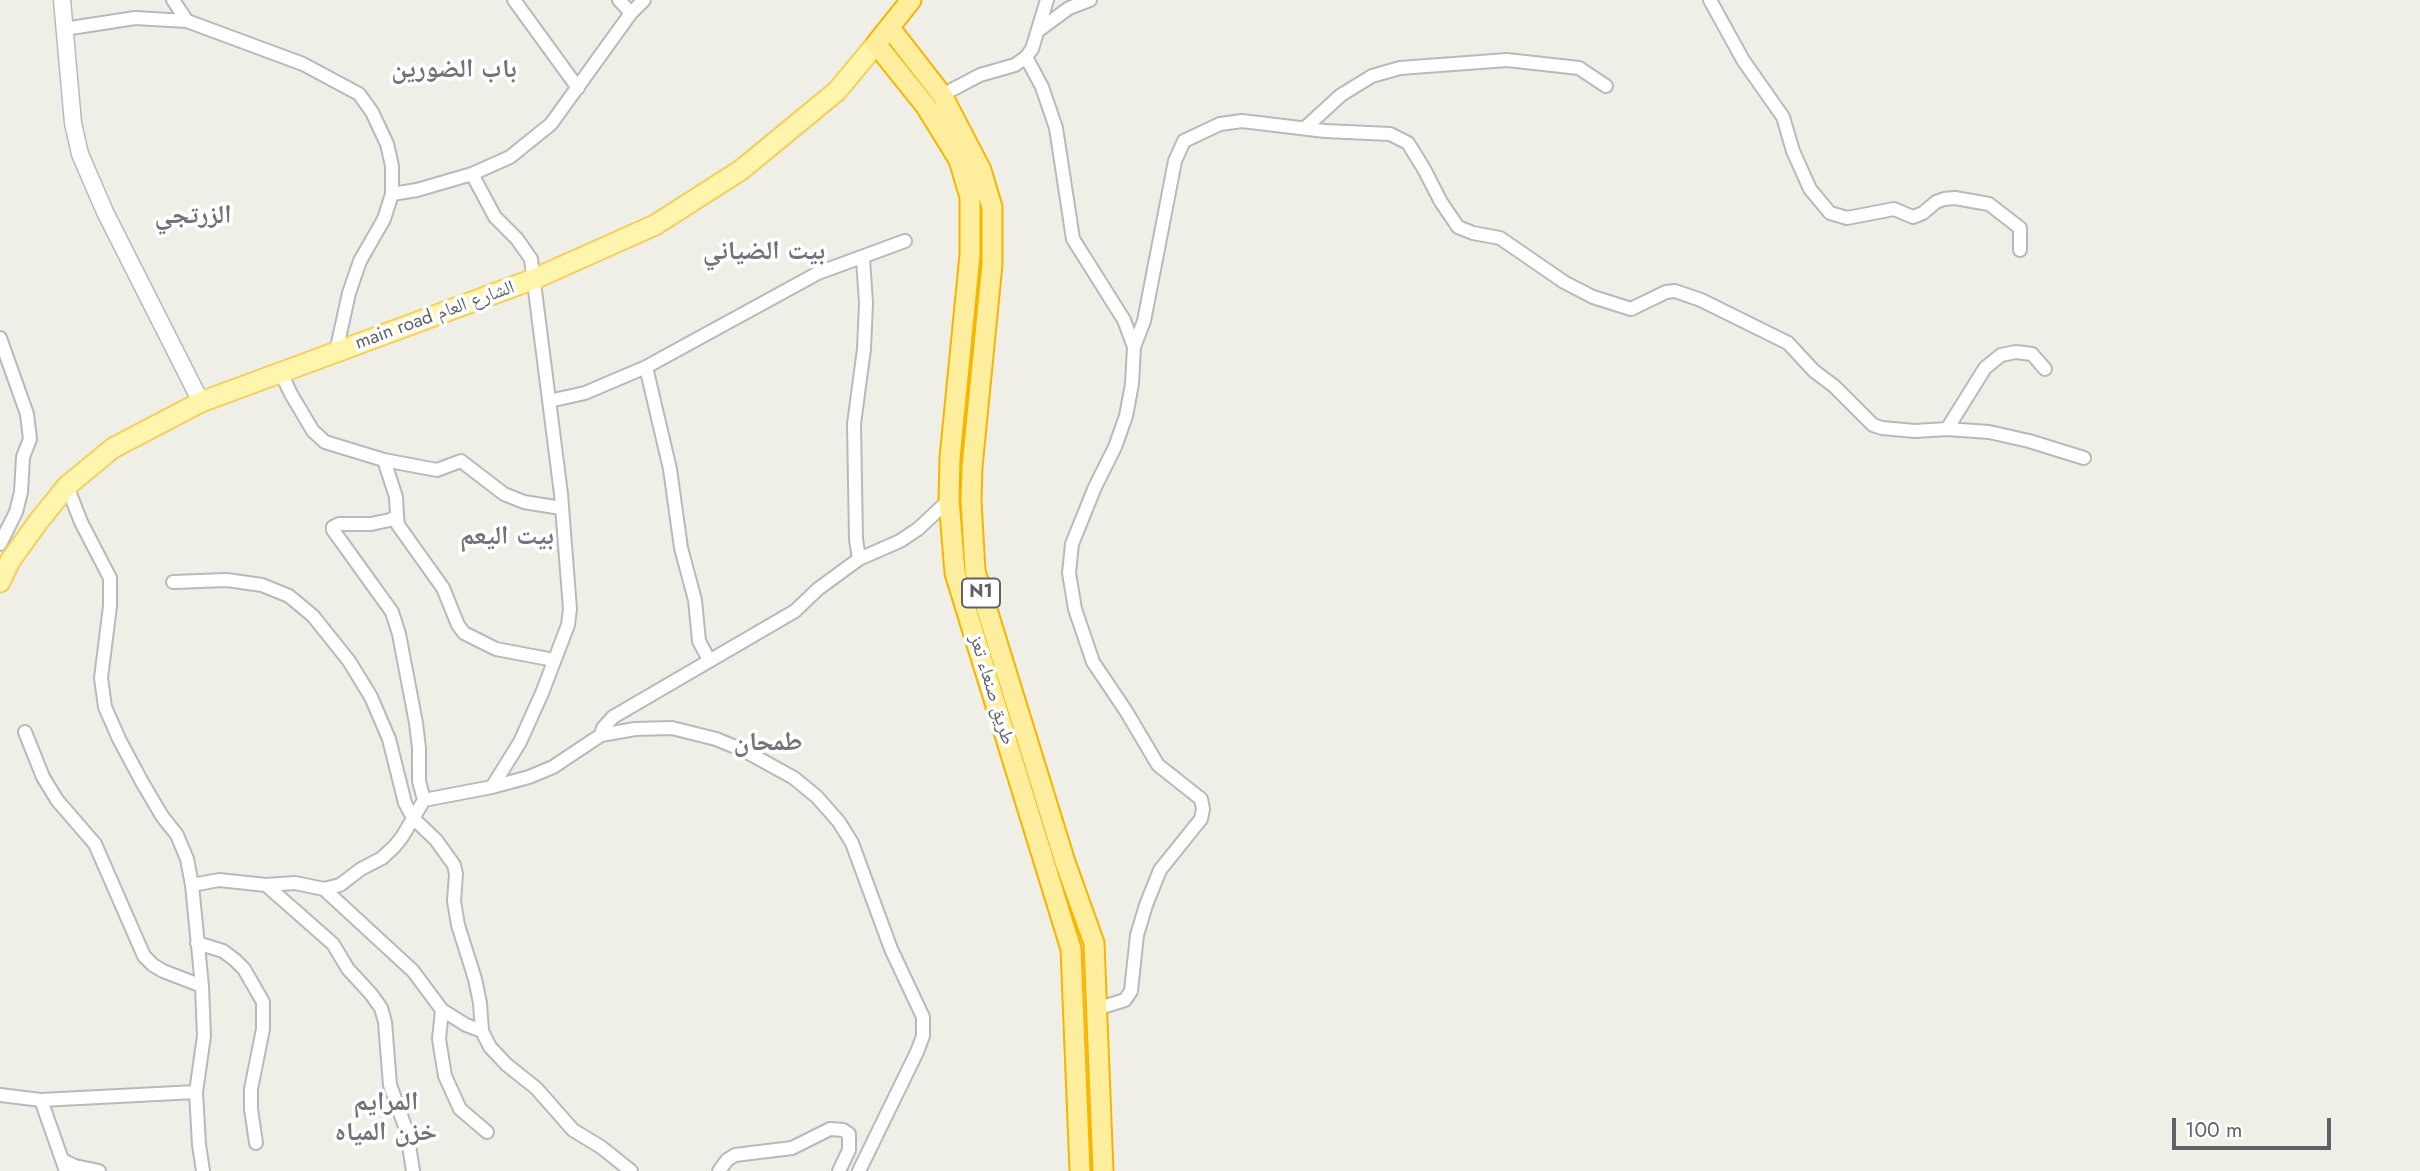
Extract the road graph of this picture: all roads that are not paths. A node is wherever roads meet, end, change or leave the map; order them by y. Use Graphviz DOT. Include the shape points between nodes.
graph roads {
  1 [pos="62,0"];
  2 [pos="173,0"];
  3 [pos="514,0"];
  4 [pos="619,0"];
  5 [pos="644,0"];
  6 [pos="911,0"];
  7 [pos="1048,0"];
  8 [pos="1090,0"];
  9 [pos="1710,0"];
  10 [pos="631,13"];
  11 [pos="187,21"];
  12 [pos="890,28"];
  13 [pos="64,29"];
  14 [pos="1039,30"];
  15 [pos="876,44"];
  16 [pos="1026,57"];
  17 [pos="1606,86"];
  18 [pos="578,88"];
  19 [pos="942,95"];
  20 [pos="1305,128"];
  21 [pos="472,174"];
  22 [pos="392,194"];
  23 [pos="905,241"];
  24 [pos="2020,250"];
  25 [pos="863,259"];
  26 [pos="534,279"];
  27 [pos="0,338"];
  28 [pos="1134,347"];
  29 [pos="336,352"];
  30 [pos="646,367"];
  31 [pos="2045,369"];
  32 [pos="281,373"];
  33 [pos="549,401"];
  34 [pos="201,402"];
  35 [pos="1947,429"];
  36 [pos="2084,458"];
  37 [pos="384,460"];
  38 [pos="67,486"];
  39 [pos="949,500"];
  40 [pos="971,501"];
  41 [pos="561,508"];
  42 [pos="397,516"];
  43 [pos="3,553"];
  44 [pos="859,559"];
  45 [pos="0,582"];
  46 [pos="173,582"];
  47 [pos="554,660"];
  48 [pos="709,660"];
  49 [pos="24,732"];
  50 [pos="601,735"];
  51 [pos="492,787"];
  52 [pos="424,800"];
  53 [pos="413,818"];
  54 [pos="266,885"];
  55 [pos="192,886"];
  56 [pos="324,889"];
  57 [pos="197,943"];
  58 [pos="202,986"];
  59 [pos="1096,1009"];
  60 [pos="442,1010"];
  61 [pos="482,1031"];
  62 [pos="196,1092"];
  63 [pos="0,1095"];
  64 [pos="41,1100"];
  65 [pos="486,1132"];
  66 [pos="256,1143"];
  67 [pos="64,1165"];
  68 [pos="99,1171"];
  69 [pos="203,1171"];
  70 [pos="413,1171"];
  71 [pos="631,1171"];
  72 [pos="719,1171"];
  73 [pos="839,1171"];
  74 [pos="859,1171"];
  75 [pos="1080,1171"];
  76 [pos="1103,1171"];
  1 -- 13 [label="street"];
  2 -- 11 [label="street"];
  3 -- 18 [label="street"];
  4 -- 10 [label="street"];
  5 -- 10 [label="street"];
  6 -- 12 [label="highway"];
  7 -- 14 [label="street"];
  8 -- 14 [label="street" via="1069,8"];
  9 -- 24 [label="street" via="1743,60 1783,117 1810,189 1830,213 1847,218 1894,209 1913,217 1944,199 1989,204 2020,228"];
  10 -- 18 [label="street"];
  11 -- 13 [label="street" via="135,18"];
  11 -- 22 [label="street" via="303,64 359,94 387,144"];
  12 -- 15 [label="highway"];
  12 -- 19 [label="highway, طريق صنعاء تعز / N1"];
  13 -- 34 [label="street" via="80,154"];
  14 -- 16 [label="street"];
  15 -- 26 [label="main road, main road الشارع العام" via="837,91 741,170 655,225"];
  15 -- 39 [label="highway, طريق صنعاء تعز / N1" via="932,116 959,160 970,197 970,255"];
  16 -- 19 [label="street"];
  16 -- 28 [label="street" via="1056,128 1073,239 1124,320"];
  17 -- 20 [label="street" via="1579,68 1507,60 1400,68 1372,76 1341,95"];
  18 -- 21 [label="street" via="551,124 510,157"];
  19 -- 40 [label="highway, طريق صنعاء تعز / N1" via="981,170 992,207 992,264"];
  20 -- 28 [label="street" via="1242,121 1220,124 1184,141 1175,161 1144,321"];
  20 -- 35 [label="street" via="1390,134 1408,143 1458,227 1500,238 1593,297 1631,309 1665,292 1701,300 1788,343 1873,425 1915,431"];
  21 -- 22 [label="street"];
  21 -- 26 [label="street" via="495,217 531,259"];
  22 -- 29 [label="street" via="384,219 360,261"];
  23 -- 25 [label="street"];
  25 -- 30 [label="street" via="818,273"];
  25 -- 44 [label="street" via="866,303 854,424"];
  26 -- 29 [label="main road, main road الشارع العام"];
  26 -- 33 [label="street"];
  27 -- 43 [label="street" via="27,414 30,439"];
  28 -- 59 [label="street" via="1126,416 1072,544 1069,573 1075,609 1093,662 1158,765 1195,793 1203,809 1201,820 1160,870 1146,905 1137,935 1131,991 1125,1000"];
  29 -- 32 [label="main road, main road الشارع العام"];
  30 -- 33 [label="street" via="584,393"];
  30 -- 48 [label="street" via="670,469 699,641"];
  31 -- 35 [label="street" via="2032,354 2001,355 1985,368"];
  32 -- 34 [label="main road, main road الشارع العام"];
  32 -- 37 [label="street" via="316,436"];
  33 -- 41 [label="street"];
  34 -- 38 [label="main road, main road الشارع العام" via="113,448"];
  35 -- 36 [label="street" via="2002,435"];
  37 -- 41 [label="street" via="437,470 461,461 504,494"];
  37 -- 42 [label="street"];
  38 -- 43 [label="main road, main road الشارع العام"];
  38 -- 55 [label="street" via="110,578 101,678 105,707 142,782 177,835"];
  39 -- 40 [label="highway"];
  39 -- 44 [label="street" via="900,541"];
  39 -- 75 [label="highway, طريق صنعاء تعز / N1" via="955,573 1071,949"];
  40 -- 59 [label="highway, طريق صنعاء تعز / N1" via="975,571 1094,943"];
  41 -- 47 [label="street" via="570,609"];
  42 -- 47 [label="street" via="398,525 443,588 464,633 496,649"];
  42 -- 52 [label="street" via="339,524 333,530 392,612 416,723"];
  43 -- 45 [label="main road, main road الشارع العام"];
  44 -- 48 [label="street" via="795,611"];
  46 -- 53 [label="street" via="227,580 262,585 289,596 313,616 372,697"];
  47 -- 51 [label="street" via="520,742"];
  48 -- 50 [label="street" via="613,717"];
  49 -- 58 [label="street" via="57,800 95,844 144,956 163,971"];
  50 -- 51 [label="street" via="553,767"];
  50 -- 74 [label="street" via="673,729 716,739 794,778 846,832 923,1017 917,1052"];
  51 -- 52 [label="street"];
  52 -- 53 [label="street"];
  53 -- 56 [label="street" via="382,858 340,885"];
  53 -- 61 [label="street" via="454,865 458,925 480,1003"];
  54 -- 55 [label="street" via="219,880"];
  54 -- 56 [label="street" via="295,883"];
  54 -- 70 [label="street" via="332,944 381,1008 390,1085 407,1132"];
  55 -- 57 [label="street"];
  56 -- 60 [label="street" via="413,971"];
  57 -- 58 [label="street"];
  57 -- 66 [label="street" via="235,960 264,1002 251,1088"];
  58 -- 62 [label="street" via="204,1035"];
  59 -- 76 [label="highway, طريق صنعاء تعز / N1"];
  60 -- 61 [label="street"];
  60 -- 65 [label="street" via="439,1038 445,1076 460,1109"];
  61 -- 71 [label="street" via="490,1047 542,1094 573,1130"];
  62 -- 64 [label="street"];
  62 -- 69 [label="street"];
  63 -- 64 [label="street"];
  64 -- 67 [label="street"];
  67 -- 68 [label="street"];
  72 -- 73 [label="street" via="735,1155 792,1148 830,1129 849,1134 849,1150"];
}
